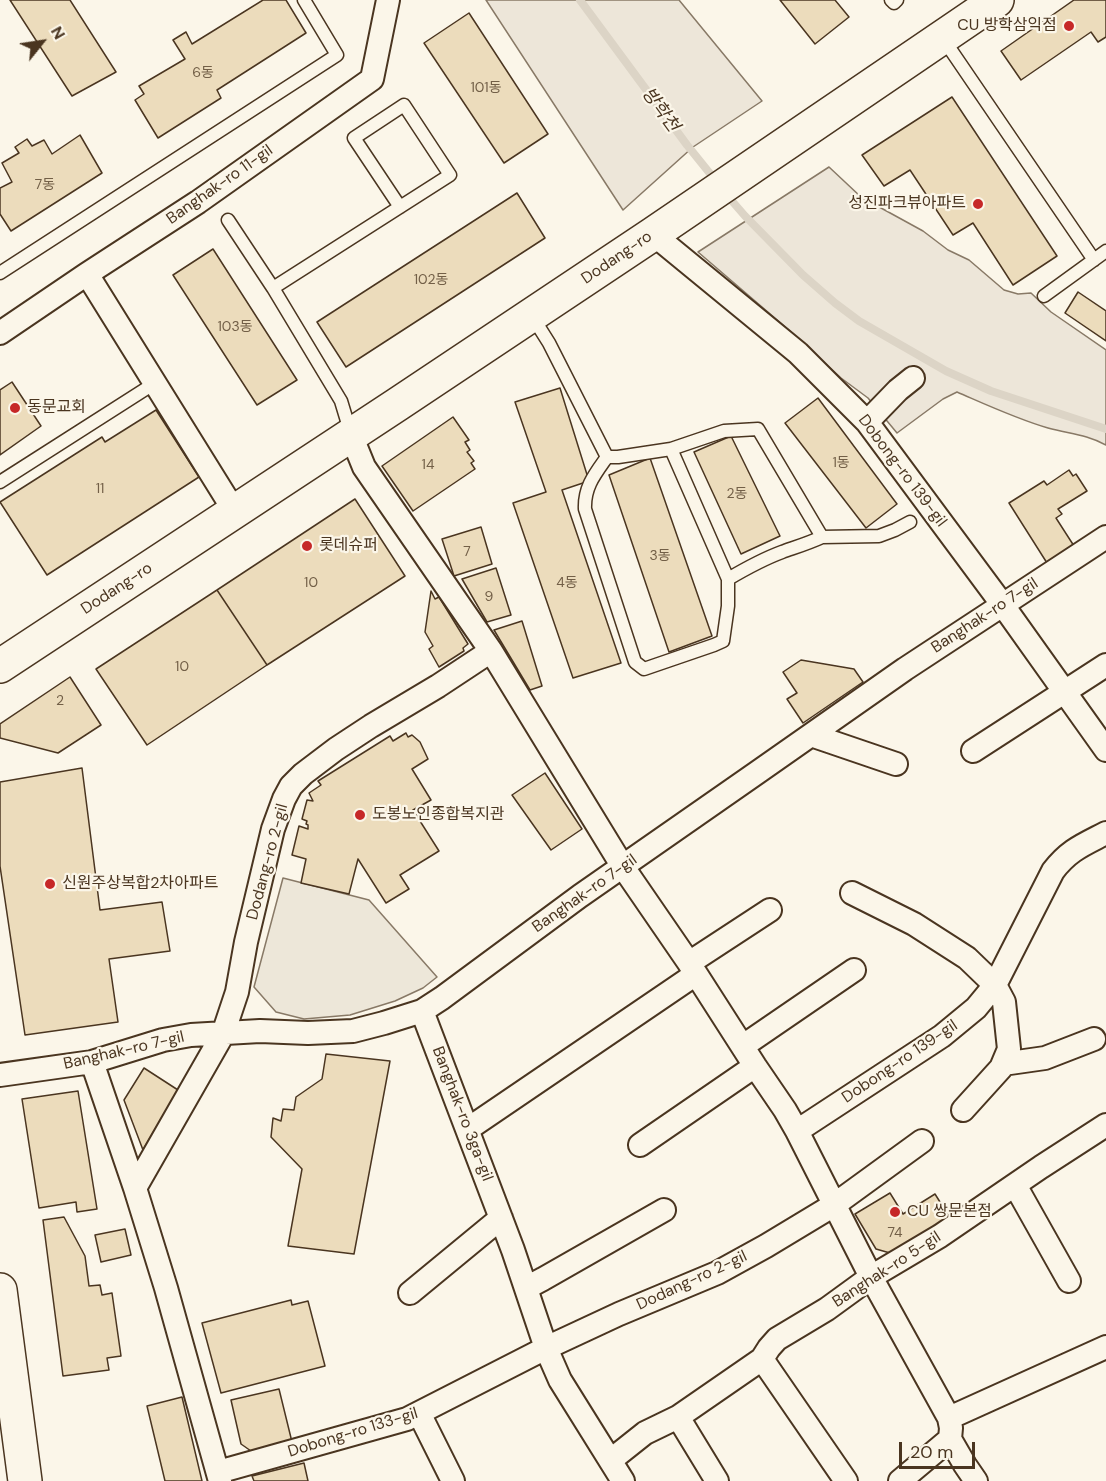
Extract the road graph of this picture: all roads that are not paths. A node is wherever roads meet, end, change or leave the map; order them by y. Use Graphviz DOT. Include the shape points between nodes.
graph roads {
  1 [pos="304,0"];
  2 [pos="388,0"];
  3 [pos="891,0"];
  4 [pos="897,0"];
  5 [pos="997,0"];
  6 [pos="942,36"];
  7 [pos="400,207"];
  8 [pos="228,220"];
  9 [pos="653,234"];
  10 [pos="1106,251"];
  11 [pos="1094,260"];
  12 [pos="0,273"];
  13 [pos="87,274"];
  14 [pos="273,288"];
  15 [pos="1044,296"];
  16 [pos="532,315"];
  17 [pos="0,333"];
  18 [pos="913,378"];
  19 [pos="155,383"];
  20 [pos="867,422"];
  21 [pos="351,435"];
  22 [pos="671,449"];
  23 [pos="607,457"];
  24 [pos="0,482"];
  25 [pos="235,512"];
  26 [pos="910,522"];
  27 [pos="822,537"];
  28 [pos="1106,537"];
  29 [pos="728,579"];
  30 [pos="1002,604"];
  31 [pos="491,651"];
  32 [pos="1106,665"];
  33 [pos="0,666"];
  34 [pos="1065,691"];
  35 [pos="811,735"];
  36 [pos="1106,750"];
  37 [pos="973,751"];
  38 [pos="896,764"];
  39 [pos="1106,833"];
  40 [pos="623,867"];
  41 [pos="852,892"];
  42 [pos="770,910"];
  43 [pos="693,969"];
  44 [pos="854,970"];
  45 [pos="995,985"];
  46 [pos="422,1011"];
  47 [pos="223,1034"];
  48 [pos="1094,1039"];
  49 [pos="743,1046"];
  50 [pos="92,1062"];
  51 [pos="1003,1064"];
  52 [pos="755,1066"];
  53 [pos="0,1075"];
  54 [pos="963,1110"];
  55 [pos="1106,1125"];
  56 [pos="468,1129"];
  57 [pos="797,1131"];
  58 [pos="922,1141"];
  59 [pos="640,1145"];
  60 [pos="1015,1185"];
  61 [pos="135,1188"];
  62 [pos="834,1205"];
  63 [pos="664,1210"];
  64 [pos="501,1218"];
  65 [pos="871,1277"];
  66 [pos="1070,1281"];
  67 [pos="526,1288"];
  68 [pos="0,1290"];
  69 [pos="410,1293"];
  70 [pos="1106,1347"];
  71 [pos="546,1348"];
  72 [pos="762,1359"];
  73 [pos="8,1409"];
  74 [pos="419,1413"];
  75 [pos="678,1417"];
  76 [pos="950,1428"];
  77 [pos="611,1460"];
  78 [pos="219,1477"];
  79 [pos="25,1481"];
  80 [pos="453,1481"];
  81 [pos="623,1481"];
  82 [pos="717,1481"];
  83 [pos="846,1481"];
  84 [pos="900,1481"];
  85 [pos="976,1481"];
  1 -- 12 [label="lane" via="337,55"];
  2 -- 13 [label="street, Banghak-ro 11-gil" via="372,79 198,202"];
  3 -- 4 [label="lane"];
  5 -- 6 [label="main road, Dodang-ro"];
  6 -- 9 [label="main road, Dodang-ro"];
  6 -- 11 [label="lane"];
  7 -- 7 [label="lane" via="450,175 404,105 354,138"];
  7 -- 14 [label="lane"];
  8 -- 14 [label="lane"];
  9 -- 16 [label="main road, Dodang-ro"];
  9 -- 20 [label="street, Dobong-ro 139-gil" via="798,353"];
  10 -- 11 [label="lane"];
  11 -- 15 [label="lane"];
  13 -- 17 [label="street, Banghak-ro 11-gil"];
  13 -- 19 [label="street"];
  14 -- 21 [label="lane" via="340,401"];
  16 -- 21 [label="main road, Dodang-ro"];
  16 -- 23 [label="lane"];
  18 -- 20 [label="street"];
  19 -- 24 [label="lane"];
  19 -- 25 [label="street"];
  20 -- 30 [label="street, Dobong-ro 139-gil"];
  21 -- 25 [label="main road, Dodang-ro"];
  21 -- 31 [label="street" via="364,467"];
  22 -- 23 [label="lane"];
  22 -- 27 [label="lane" via="724,431 758,429"];
  22 -- 29 [label="lane"];
  23 -- 29 [label="lane" via="584,496 585,509 635,662 644,669 723,641"];
  25 -- 33 [label="main road, Dodang-ro"];
  26 -- 27 [label="lane" via="879,536"];
  27 -- 29 [label="lane" via="756,563"];
  28 -- 30 [label="street, Banghak-ro 7-gil"];
  30 -- 34 [label="street, Dobong-ro 139-gil"];
  30 -- 35 [label="street, Banghak-ro 7-gil"];
  31 -- 40 [label="street"];
  31 -- 47 [label="street, Dodang-ro 2-gil" via="336,748 291,786 273,829 237,992"];
  32 -- 34 [label="street"];
  34 -- 36 [label="street, Dobong-ro 139-gil"];
  34 -- 37 [label="street"];
  35 -- 38 [label="street"];
  35 -- 40 [label="street, Banghak-ro 7-gil"];
  39 -- 45 [label="street, Dobong-ro 139-gil" via="1060,861"];
  40 -- 43 [label="street"];
  40 -- 46 [label="street, Banghak-ro 7-gil"];
  41 -- 45 [label="street" via="914,924 967,958"];
  42 -- 43 [label="street"];
  43 -- 49 [label="street"];
  43 -- 56 [label="street"];
  44 -- 49 [label="street"];
  45 -- 51 [label="street" via="1004,1002 1008,1048"];
  45 -- 57 [label="street, Dobong-ro 139-gil" via="976,1008 942,1036"];
  46 -- 47 [label="street, Banghak-ro 7-gil" via="354,1031"];
  46 -- 56 [label="street, Banghak-ro 3ga-gil"];
  47 -- 50 [label="street, Banghak-ro 7-gil" via="163,1040"];
  47 -- 61 [label="street"];
  48 -- 51 [label="street" via="1046,1058"];
  49 -- 52 [label="street"];
  50 -- 53 [label="street, Banghak-ro 7-gil"];
  50 -- 61 [label="street, Dobong-ro 133-gil"];
  51 -- 54 [label="street"];
  52 -- 57 [label="street"];
  52 -- 59 [label="street"];
  55 -- 60 [label="street, Banghak-ro 5-gil"];
  56 -- 64 [label="street, Banghak-ro 3ga-gil"];
  57 -- 62 [label="street"];
  58 -- 62 [label="street"];
  60 -- 65 [label="street, Banghak-ro 5-gil"];
  60 -- 66 [label="street"];
  61 -- 78 [label="street, Dobong-ro 133-gil"];
  62 -- 65 [label="street"];
  62 -- 71 [label="street, Dodang-ro 2-gil" via="717,1273"];
  63 -- 67 [label="street"];
  64 -- 67 [label="street, Banghak-ro 3ga-gil"];
  64 -- 69 [label="street"];
  65 -- 72 [label="street, Banghak-ro 5-gil" via="777,1339"];
  65 -- 76 [label="street"];
  67 -- 71 [label="street, Banghak-ro 3ga-gil"];
  68 -- 73 [label="main road"];
  70 -- 76 [label="street"];
  71 -- 74 [label="street, Dobong-ro 133-gil"];
  71 -- 77 [label="street, Banghak-ro 3ga-gil" via="560,1380"];
  72 -- 75 [label="street, Banghak-ro 5-gil"];
  72 -- 83 [label="street"];
  73 -- 79 [label="main road"];
  74 -- 78 [label="street, Dobong-ro 133-gil"];
  74 -- 80 [label="street"];
  75 -- 77 [label="street, Banghak-ro 5-gil" via="645,1433"];
  75 -- 82 [label="street"];
  76 -- 84 [label="street"];
  76 -- 85 [label="street"];
  77 -- 81 [label="street, Banghak-ro 3ga-gil"];
}
